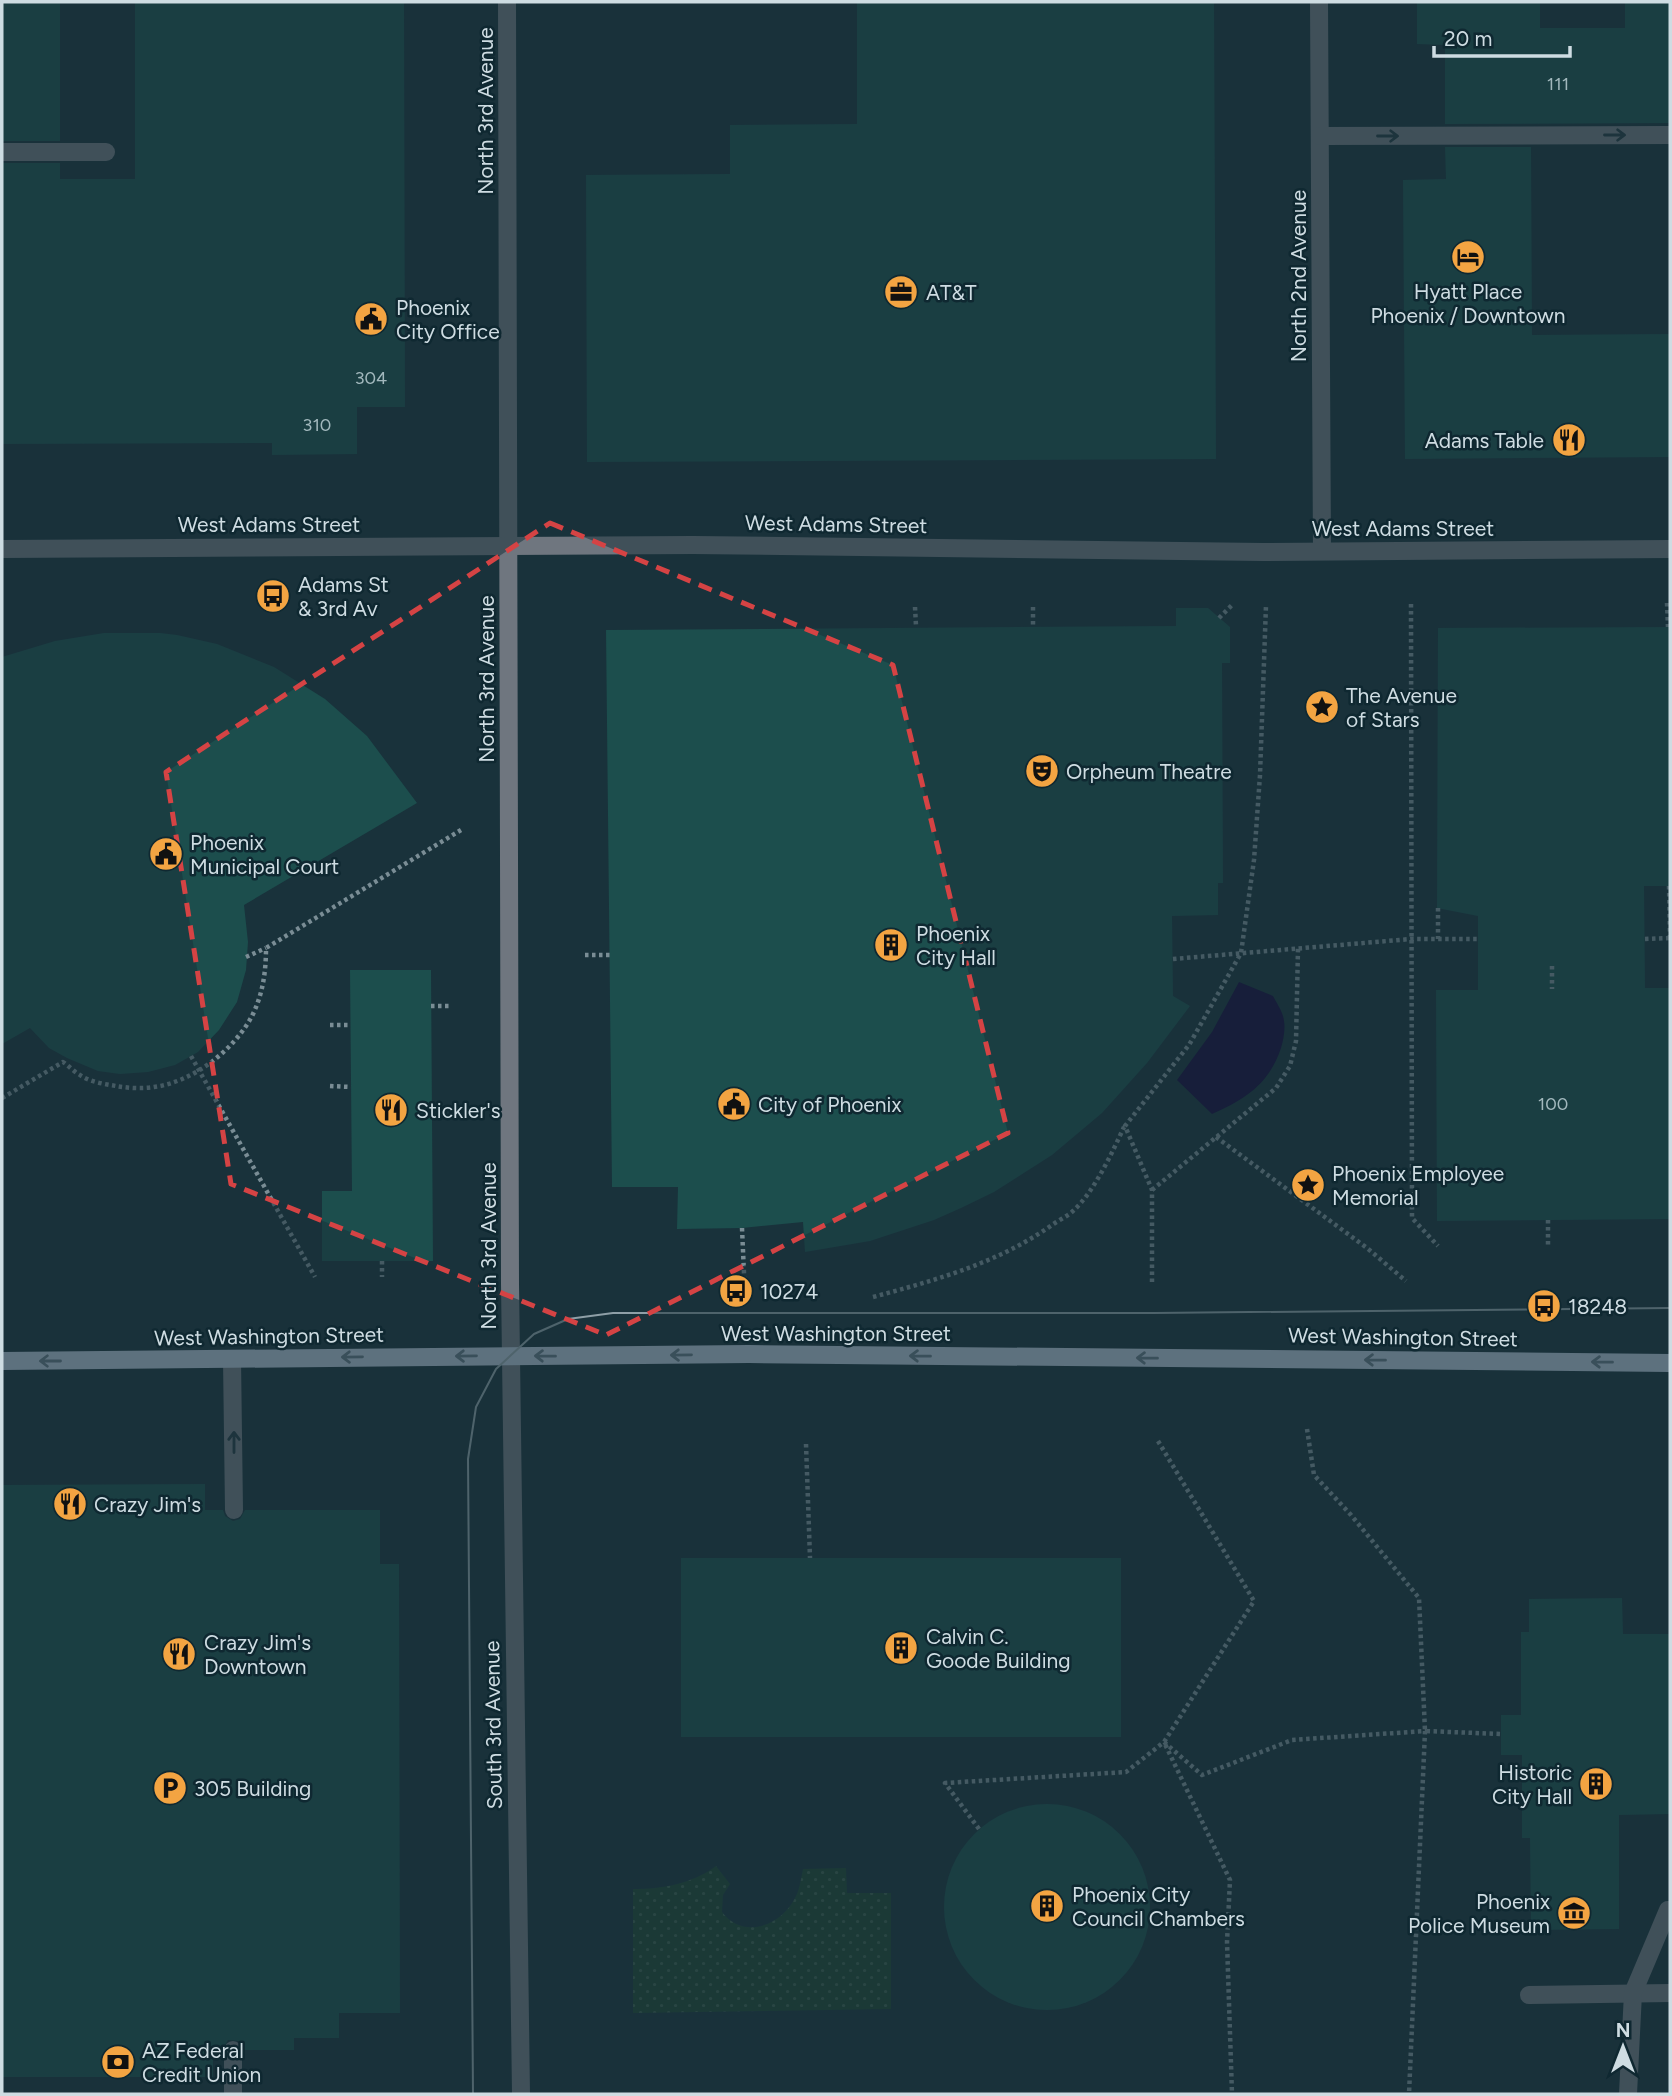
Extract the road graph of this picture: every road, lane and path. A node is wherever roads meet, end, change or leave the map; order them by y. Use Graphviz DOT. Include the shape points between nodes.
graph roads {
  1 [pos="507,2"];
  2 [pos="1320,2"];
  3 [pos="1670,135"];
  4 [pos="1320,136"];
  5 [pos="2,152"];
  6 [pos="106,152"];
  7 [pos="507,545"];
  8 [pos="2,549"];
  9 [pos="1670,549"];
  10 [pos="1322,551"];
  11 [pos="1667,603"];
  12 [pos="1411,604"];
  13 [pos="1232,605"];
  14 [pos="1266,605"];
  15 [pos="915,607"];
  16 [pos="1033,607"];
  17 [pos="1219,618"];
  18 [pos="916,626"];
  19 [pos="1033,626"];
  20 [pos="1668,627"];
  21 [pos="461,830"];
  22 [pos="1669,886"];
  23 [pos="1438,908"];
  24 [pos="1670,938"];
  25 [pos="1411,939"];
  26 [pos="1438,939"];
  27 [pos="1478,939"];
  28 [pos="1645,939"];
  29 [pos="266,948"];
  30 [pos="1297,948"];
  31 [pos="1241,953"];
  32 [pos="585,955"];
  33 [pos="610,955"];
  34 [pos="246,957"];
  35 [pos="1173,959"];
  36 [pos="1552,966"];
  37 [pos="1552,989"];
  38 [pos="431,1006"];
  39 [pos="450,1006"];
  40 [pos="330,1025"];
  41 [pos="351,1026"];
  42 [pos="191,1056"];
  43 [pos="200,1069"];
  44 [pos="330,1086"];
  45 [pos="351,1087"];
  46 [pos="2,1098"];
  47 [pos="1125,1126"];
  48 [pos="1216,1137"];
  49 [pos="1152,1190"];
  50 [pos="1548,1220"];
  51 [pos="742,1228"];
  52 [pos="1548,1245"];
  53 [pos="1438,1246"];
  54 [pos="382,1261"];
  55 [pos="315,1277"];
  56 [pos="382,1277"];
  57 [pos="1406,1281"];
  58 [pos="1152,1282"];
  59 [pos="745,1296"];
  60 [pos="873,1297"];
  61 [pos="511,1355"];
  62 [pos="232,1359"];
  63 [pos="2,1361"];
  64 [pos="1670,1363"];
  65 [pos="1307,1429"];
  66 [pos="1157,1441"];
  67 [pos="806,1444"];
  68 [pos="234,1510"];
  69 [pos="810,1558"];
  70 [pos="1425,1731"];
  71 [pos="1501,1734"];
  72 [pos="1164,1742"];
  73 [pos="979,1829"];
  74 [pos="1670,1910"];
  75 [pos="1633,1993"];
  76 [pos="1670,1993"];
  77 [pos="1529,1995"];
  78 [pos="233,2050"];
  79 [pos="233,2094"];
  80 [pos="521,2094"];
  81 [pos="1232,2094"];
  82 [pos="1409,2094"];
  83 [pos="1628,2094"];
  1 -- 7 [label="street, North 3rd Avenue"];
  2 -- 4 [label="street, North 2nd Avenue"];
  4 -- 3 [label="street, one-way"];
  4 -- 10 [label="street, North 2nd Avenue"];
  5 -- 6 [label="street"];
  7 -- 8 [label="street, West Adams Street"];
  7 -- 10 [label="street, West Adams Street"];
  7 -- 61 [label="street, North 3rd Avenue"];
  9 -- 10 [label="street, West Adams Street"];
  11 -- 20 [label="path"];
  12 -- 25 [label="path"];
  13 -- 17 [label="path"];
  14 -- 31 [label="path" via="1254,860"];
  15 -- 18 [label="path"];
  16 -- 19 [label="path"];
  21 -- 29 [label="path"];
  22 -- 24 [label="path"];
  23 -- 26 [label="path"];
  24 -- 28 [label="path"];
  25 -- 26 [label="path"];
  25 -- 30 [label="path"];
  25 -- 53 [label="path" via="1412,1218"];
  26 -- 27 [label="path"];
  29 -- 34 [label="path"];
  29 -- 43 [label="path" via="266,972 251,1017 222,1054"];
  30 -- 31 [label="path"];
  30 -- 48 [label="path" via="1296,1041 1290,1066 1276,1088"];
  31 -- 35 [label="path"];
  31 -- 47 [label="path" via="1189,1045"];
  32 -- 33 [label="path"];
  36 -- 37 [label="path"];
  38 -- 39 [label="path"];
  40 -- 41 [label="path"];
  42 -- 43 [label="path"];
  43 -- 46 [label="path" via="155,1087 127,1087 81,1076 65,1060"];
  43 -- 55 [label="path"];
  44 -- 45 [label="path"];
  47 -- 49 [label="path"];
  47 -- 60 [label="path" via="1075,1209 1044,1231 1012,1250 946,1277"];
  48 -- 49 [label="path"];
  48 -- 57 [label="path"];
  49 -- 58 [label="path"];
  50 -- 52 [label="path"];
  51 -- 59 [label="path"];
  54 -- 56 [label="path"];
  61 -- 62 [label="main road, West Washington Street, one-way"];
  64 -- 61 [label="main road, West Washington Street, one-way"];
  61 -- 80 [label="street, South 3rd Avenue"];
  62 -- 63 [label="main road, West Washington Street, one-way"];
  68 -- 62 [label="street, one-way"];
  65 -- 70 [label="path" via="1314,1475 1419,1598"];
  66 -- 72 [label="path" via="1254,1601"];
  67 -- 69 [label="path"];
  70 -- 71 [label="path"];
  70 -- 72 [label="path" via="1292,1740 1202,1775"];
  70 -- 82 [label="path"];
  72 -- 73 [label="path" via="1126,1772 945,1783"];
  72 -- 81 [label="path" via="1230,1880 1227,1942"];
  74 -- 75 [label="street"];
  75 -- 76 [label="street"];
  75 -- 77 [label="street"];
  75 -- 83 [label="street"];
  78 -- 79 [label="street"];
}
